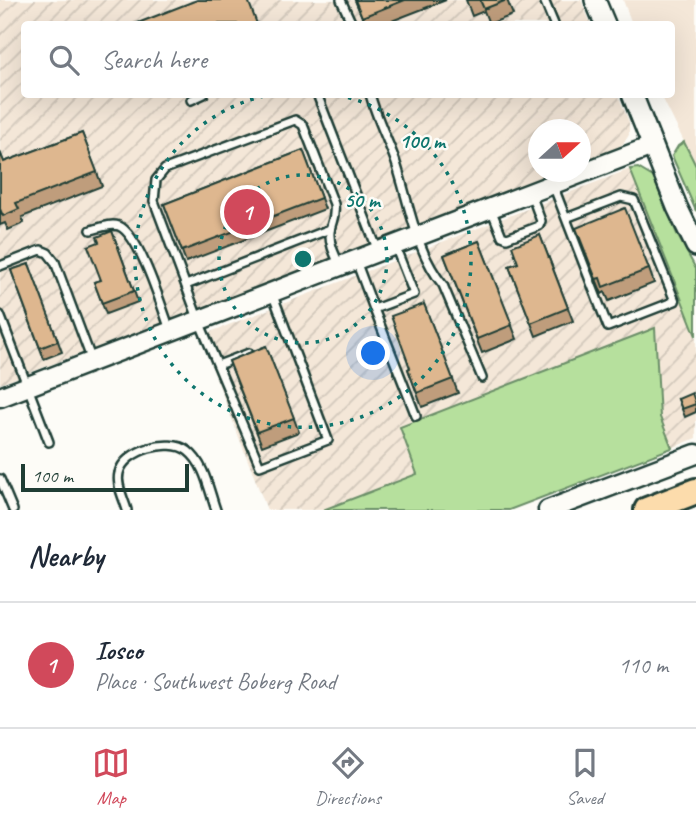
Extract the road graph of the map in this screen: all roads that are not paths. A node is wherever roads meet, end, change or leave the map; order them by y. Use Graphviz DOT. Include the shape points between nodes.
graph roads {
  1 [pos="341,0"];
  2 [pos="544,0"];
  3 [pos="595,0"];
  4 [pos="351,21"];
  5 [pos="553,21"];
  6 [pos="603,21"];
  7 [pos="195,98"];
  8 [pos="319,98"];
  9 [pos="371,98"];
  10 [pos="634,98"];
  11 [pos="191,100"];
  12 [pos="652,146"];
  13 [pos="553,185"];
  14 [pos="531,193"];
  15 [pos="491,209"];
  16 [pos="566,218"];
  17 [pos="330,229"];
  18 [pos="91,230"];
  19 [pos="418,237"];
  20 [pos="696,246"];
  21 [pos="387,249"];
  22 [pos="348,264"];
  23 [pos="0,266"];
  24 [pos="186,285"];
  25 [pos="272,293"];
  26 [pos="374,309"];
  27 [pos="0,315"];
  28 [pos="199,321"];
  29 [pos="171,331"];
  30 [pos="249,353"];
  31 [pos="93,361"];
  32 [pos="218,365"];
  33 [pos="482,378"];
  34 [pos="28,386"];
  35 [pos="0,397"];
  36 [pos="416,416"];
  37 [pos="49,442"];
  38 [pos="696,454"];
  39 [pos="0,479"];
  40 [pos="696,491"];
  41 [pos="13,510"];
  42 [pos="127,510"];
  43 [pos="216,510"];
  44 [pos="548,510"];
  45 [pos="647,510"];
  1 -- 4 [label="lane"];
  2 -- 5 [label="lane"];
  3 -- 6 [label="main road"];
  7 -- 11 [label="lane"];
  8 -- 21 [label="lane"];
  9 -- 19 [label="lane"];
  10 -- 12 [label="main road"];
  12 -- 13 [label="street"];
  12 -- 20 [label="main road"];
  13 -- 14 [label="street"];
  13 -- 16 [label="lane"];
  14 -- 15 [label="street"];
  14 -- 15 [label="lane" via="539,226 507,238"];
  15 -- 19 [label="street"];
  16 -- 16 [label="lane" via="608,327 675,301 634,200 621,197"];
  17 -- 22 [label="lane" via="331,242"];
  17 -- 24 [label="lane"];
  17 -- 24 [label="lane" via="336,216 334,204 303,125 295,120 165,169 156,180 154,201"];
  18 -- 29 [label="lane" via="112,225 129,234"];
  19 -- 21 [label="street"];
  19 -- 33 [label="lane"];
  21 -- 22 [label="street"];
  21 -- 26 [label="lane" via="414,294"];
  22 -- 25 [label="street"];
  22 -- 26 [label="lane"];
  23 -- 31 [label="lane" via="41,250 48,253"];
  24 -- 28 [label="lane"];
  25 -- 28 [label="street"];
  25 -- 32 [label="lane" via="328,440 260,466"];
  26 -- 36 [label="lane"];
  27 -- 34 [label="lane"];
  28 -- 29 [label="street"];
  28 -- 32 [label="lane"];
  29 -- 31 [label="street"];
  30 -- 32 [label="lane"];
  31 -- 34 [label="street"];
  34 -- 35 [label="street"];
  34 -- 37 [label="lane"];
  38 -- 44 [label="street"];
  39 -- 41 [label="lane"];
  40 -- 45 [label="highway"];
  42 -- 43 [label="lane" via="118,475 122,464 162,444 190,452 201,467"];
}
